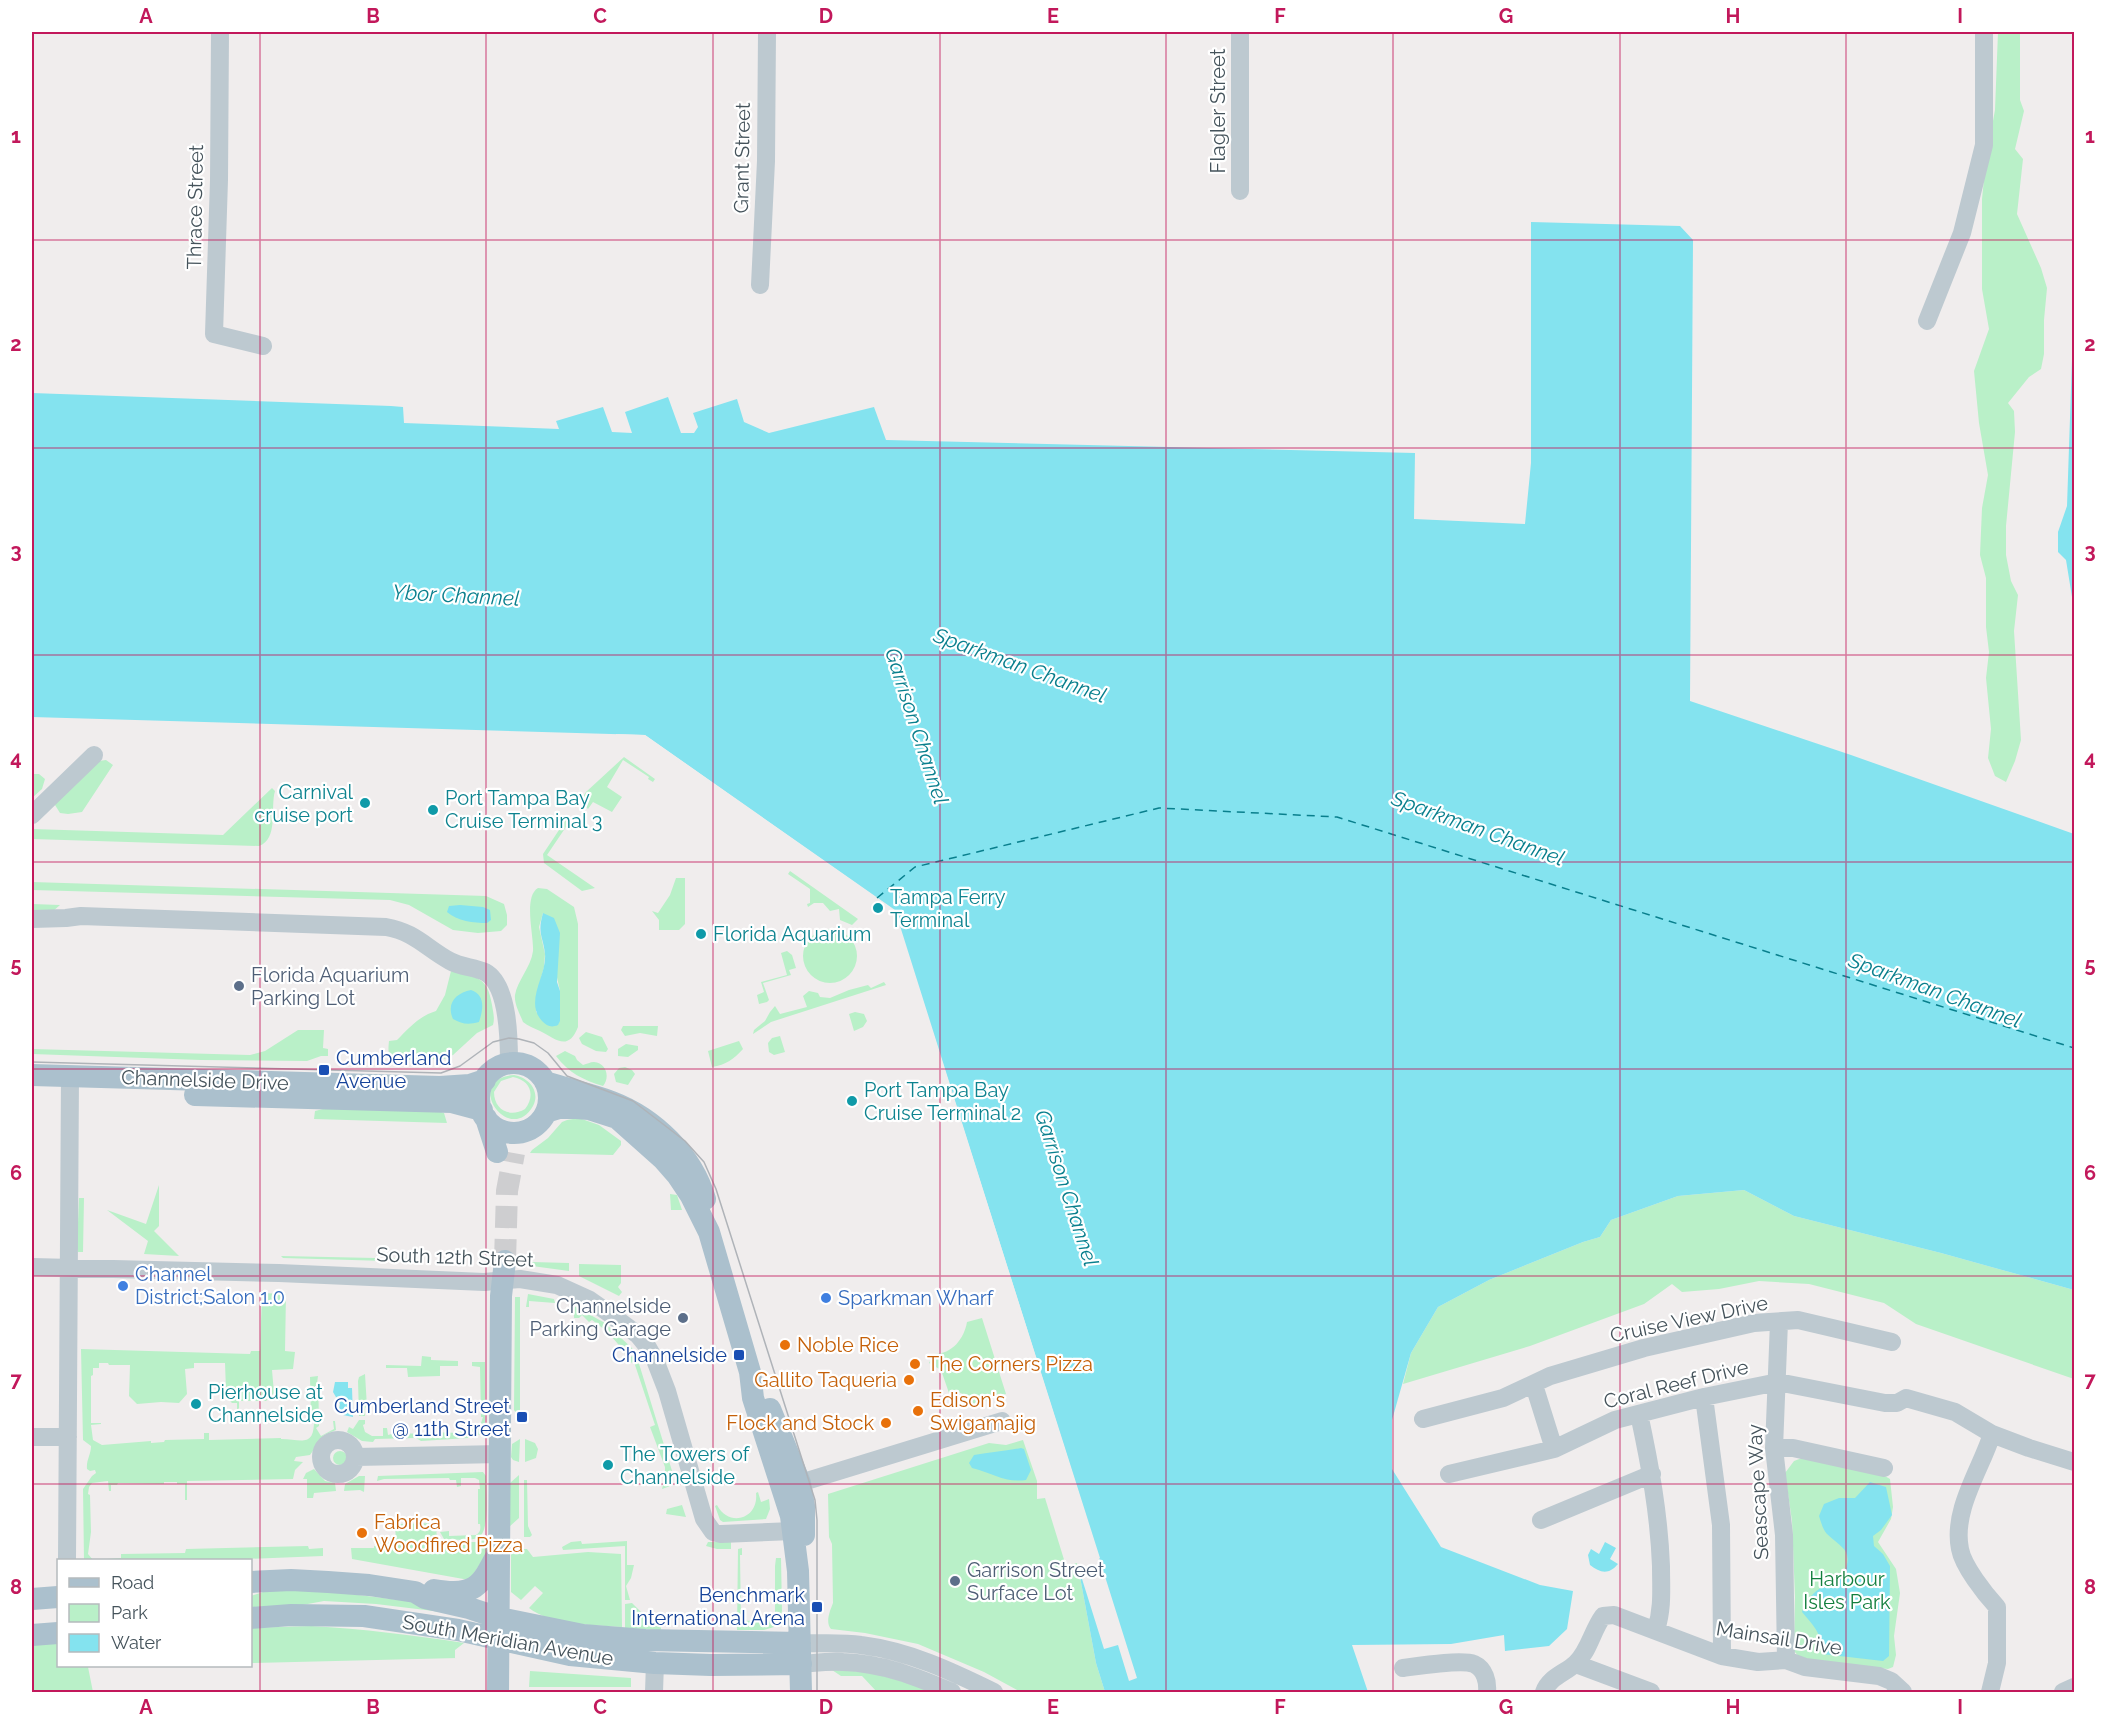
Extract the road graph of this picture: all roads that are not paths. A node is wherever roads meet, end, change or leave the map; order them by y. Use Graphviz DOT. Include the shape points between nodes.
graph roads {
  1 [pos="220,32"];
  2 [pos="767,32"];
  3 [pos="1240,32"];
  4 [pos="1984,32"];
  5 [pos="1240,191"];
  6 [pos="760,285"];
  7 [pos="1928,321"];
  8 [pos="263,346"];
  9 [pos="94,755"];
  10 [pos="32,815"];
  11 [pos="32,919"];
  12 [pos="508,1063"];
  13 [pos="32,1075"];
  14 [pos="485,1080"];
  15 [pos="545,1082"];
  16 [pos="70,1083"];
  17 [pos="32,1089"];
  18 [pos="546,1112"];
  19 [pos="484,1114"];
  20 [pos="524,1131"];
  21 [pos="709,1232"];
  22 [pos="32,1267"];
  23 [pos="70,1268"];
  24 [pos="503,1270"];
  25 [pos="1779,1322"];
  26 [pos="1892,1342"];
  27 [pos="750,1372"];
  28 [pos="1778,1382"];
  29 [pos="1534,1385"];
  30 [pos="1704,1397"];
  31 [pos="1640,1414"];
  32 [pos="759,1416"];
  33 [pos="1423,1419"];
  34 [pos="1002,1421"];
  35 [pos="1992,1434"];
  36 [pos="32,1437"];
  37 [pos="68,1437"];
  38 [pos="1774,1448"];
  39 [pos="1554,1449"];
  40 [pos="500,1454"];
  41 [pos="356,1457"];
  42 [pos="2074,1461"];
  43 [pos="1884,1468"];
  44 [pos="1449,1474"];
  45 [pos="1652,1474"];
  46 [pos="800,1483"];
  47 [pos="1541,1520"];
  48 [pos="793,1531"];
  49 [pos="500,1549"];
  50 [pos="67,1559"];
  51 [pos="798,1571"];
  52 [pos="252,1582"];
  53 [pos="415,1592"];
  54 [pos="57,1597"];
  55 [pos="32,1599"];
  56 [pos="252,1618"];
  57 [pos="499,1629"];
  58 [pos="1656,1630"];
  59 [pos="57,1633"];
  60 [pos="32,1635"];
  61 [pos="801,1653"];
  62 [pos="1722,1656"];
  63 [pos="1786,1660"];
  64 [pos="655,1663"];
  65 [pos="1576,1664"];
  66 [pos="1403,1668"];
  67 [pos="2074,1687"];
  68 [pos="498,1692"];
  69 [pos="654,1692"];
  70 [pos="801,1692"];
  71 [pos="952,1692"];
  72 [pos="994,1692"];
  73 [pos="1487,1692"];
  74 [pos="1544,1692"];
  75 [pos="1652,1692"];
  76 [pos="1903,1692"];
  77 [pos="1990,1692"];
  78 [pos="2063,1692"];
  1 -- 8 [label="street, Thrace Street" via="214,334"];
  2 -- 6 [label="street, Grant Street"];
  3 -- 5 [label="street, Flagler Street"];
  4 -- 7 [label="street" via="1984,145 1962,233"];
  9 -- 10 [label="street"];
  11 -- 12 [label="street" via="210,919 400,929 451,962 492,977 505,1012"];
  12 -- 14 [label="main road"];
  12 -- 15 [label="main road" via="534,1069"];
  13 -- 16 [label="main road, Channelside Drive"];
  14 -- 16 [label="main road, Channelside Drive" via="440,1087"];
  14 -- 19 [label="main road" via="480,1100"];
  15 -- 18 [label="main road" via="549,1091"];
  15 -- 21 [label="main road" via="628,1110 676,1147 701,1186 711,1218"];
  16 -- 17 [label="main road, Channelside Drive"];
  16 -- 19 [label="main road, Channelside Drive" via="326,1100 452,1102"];
  16 -- 23 [label="street"];
  18 -- 20 [label="main road"];
  18 -- 21 [label="main road" via="576,1107 617,1118 677,1175"];
  19 -- 20 [label="main road" via="503,1130"];
  19 -- 20 [label="main road" via="505,1153"];
  21 -- 27 [label="main road"];
  22 -- 23 [label="street, South 12th Street"];
  23 -- 24 [label="street, South 12th Street" via="472,1281"];
  23 -- 37 [label="street"];
  24 -- 40 [label="main road"];
  24 -- 48 [label="street, South 12th Street" via="573,1292 610,1314 642,1340 664,1383 704,1519 712,1532"];
  25 -- 26 [label="street, Cruise View Drive" via="1798,1320"];
  25 -- 28 [label="street, Seascape Way"];
  25 -- 29 [label="street, Cruise View Drive" via="1754,1323 1644,1348 1550,1376"];
  27 -- 32 [label="main road"];
  27 -- 46 [label="main road" via="764,1394"];
  28 -- 30 [label="street, Coral Reef Drive"];
  28 -- 35 [label="street" via="1885,1403 1906,1398 1955,1412"];
  28 -- 38 [label="street, Seascape Way"];
  29 -- 33 [label="street, Cruise View Drive" via="1503,1398"];
  29 -- 39 [label="street"];
  30 -- 31 [label="street, Coral Reef Drive"];
  30 -- 62 [label="street" via="1721,1525"];
  31 -- 39 [label="street, Coral Reef Drive" via="1615,1420"];
  31 -- 45 [label="street"];
  32 -- 46 [label="main road" via="782,1467"];
  32 -- 48 [label="main road"];
  34 -- 46 [label="street"];
  35 -- 42 [label="street"];
  35 -- 77 [label="street" via="1960,1520 1960,1550 1981,1590 1997,1607 1997,1663"];
  36 -- 37 [label="street"];
  37 -- 50 [label="street"];
  38 -- 43 [label="street" via="1793,1448"];
  38 -- 63 [label="street, Seascape Way" via="1784,1536"];
  39 -- 44 [label="street, Coral Reef Drive"];
  40 -- 41 [label="street"];
  40 -- 49 [label="main road"];
  45 -- 47 [label="street"];
  45 -- 58 [label="street" via="1660,1538 1662,1611"];
  46 -- 51 [label="main road" via="804,1557"];
  48 -- 51 [label="main road"];
  49 -- 53 [label="main road" via="484,1580 473,1589"];
  49 -- 57 [label="main road"];
  51 -- 61 [label="main road"];
  52 -- 53 [label="main road, South Meridian Avenue" via="328,1582"];
  53 -- 57 [label="main road, South Meridian Avenue" via="470,1608"];
  54 -- 55 [label="main road"];
  56 -- 57 [label="main road, South Meridian Avenue" via="364,1616 458,1630"];
  57 -- 61 [label="main road, South Meridian Avenue" via="549,1629 609,1638"];
  57 -- 64 [label="main road, South Meridian Avenue" via="570,1655"];
  57 -- 68 [label="main road"];
  58 -- 62 [label="street, Mainsail Drive"];
  58 -- 65 [label="street, Mainsail Drive" via="1614,1615 1603,1616"];
  59 -- 60 [label="main road"];
  61 -- 64 [label="main road, South Meridian Avenue" via="711,1665"];
  61 -- 70 [label="main road"];
  61 -- 71 [label="street" via="901,1671"];
  61 -- 72 [label="street" via="849,1644 894,1651"];
  62 -- 63 [label="street, Mainsail Drive" via="1758,1662"];
  63 -- 76 [label="street, Mainsail Drive" via="1805,1667 1879,1676"];
  64 -- 69 [label="street"];
  65 -- 74 [label="street, Mainsail Drive" via="1555,1678"];
  65 -- 75 [label="street"];
  66 -- 73 [label="street" via="1475,1664 1488,1683"];
  67 -- 78 [label="street"];
}
